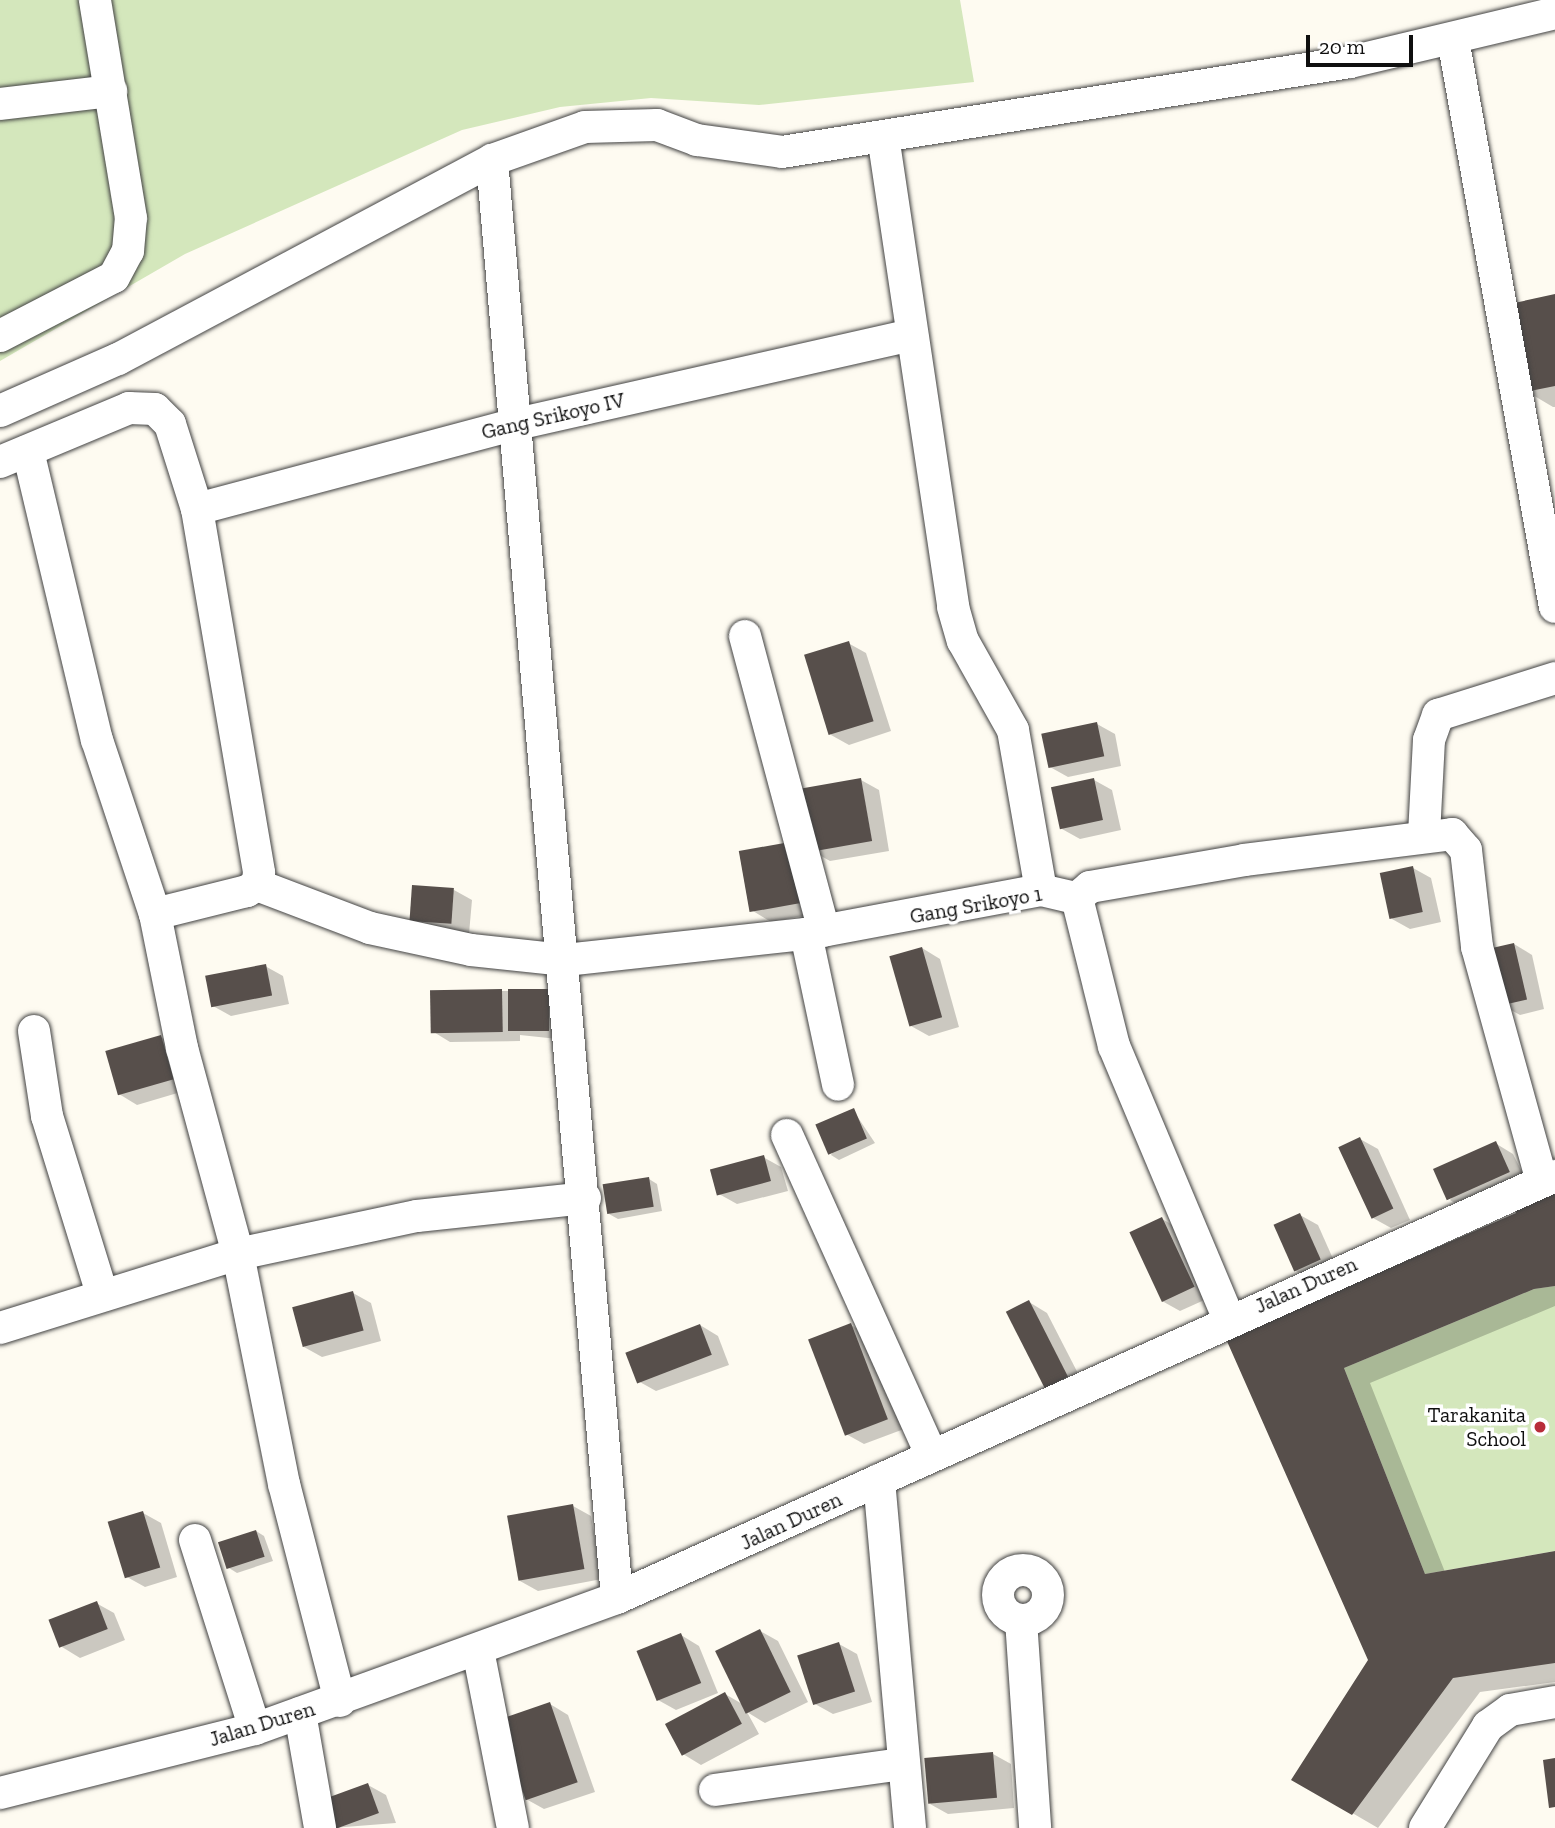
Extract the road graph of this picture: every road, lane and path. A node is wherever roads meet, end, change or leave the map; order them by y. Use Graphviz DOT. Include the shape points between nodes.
graph roads {
  1 [pos="96,0"];
  2 [pos="1555,13"];
  3 [pos="1453,39"];
  4 [pos="111,91"];
  5 [pos="0,104"];
  6 [pos="883,136"];
  7 [pos="492,160"];
  8 [pos="912,335"];
  9 [pos="0,336"];
  10 [pos="0,411"];
  11 [pos="512,425"];
  12 [pos="14,456"];
  13 [pos="197,509"];
  14 [pos="1555,607"];
  15 [pos="745,636"];
  16 [pos="1555,678"];
  17 [pos="1424,835"];
  18 [pos="257,885"];
  19 [pos="1041,890"];
  20 [pos="1077,898"];
  21 [pos="155,914"];
  22 [pos="815,933"];
  23 [pos="565,960"];
  24 [pos="34,1031"];
  25 [pos="838,1085"];
  26 [pos="788,1135"];
  27 [pos="1549,1178"];
  28 [pos="585,1198"];
  29 [pos="238,1254"];
  30 [pos="102,1294"];
  31 [pos="1229,1319"];
  32 [pos="0,1328"];
  33 [pos="930,1452"];
  34 [pos="878,1479"];
  35 [pos="195,1539"];
  36 [pos="617,1598"];
  37 [pos="1021,1620"];
  38 [pos="478,1650"];
  39 [pos="340,1701"];
  40 [pos="1555,1702"];
  41 [pos="300,1713"];
  42 [pos="255,1729"];
  43 [pos="903,1764"];
  44 [pos="715,1790"];
  45 [pos="0,1793"];
  46 [pos="320,1828"];
  47 [pos="513,1828"];
  48 [pos="910,1828"];
  49 [pos="1035,1828"];
  50 [pos="1425,1828"];
  1 -- 4 [label="street"];
  2 -- 3 [label="street"];
  3 -- 6 [label="street" via="1350,62"];
  3 -- 14 [label="street"];
  4 -- 5 [label="street"];
  4 -- 9 [label="street" via="131,218 128,251 114,277"];
  6 -- 7 [label="street" via="782,152 743,149 633,123 585,127"];
  6 -- 8 [label="street"];
  7 -- 10 [label="street" via="118,359"];
  7 -- 11 [label="street"];
  8 -- 11 [label="street, Gang Srikoyo IV"];
  8 -- 19 [label="street" via="958,627 1013,730"];
  11 -- 13 [label="street, Gang Srikoyo IV"];
  11 -- 23 [label="street" via="539,646"];
  12 -- 13 [label="street" via="129,408 155,409 170,424"];
  12 -- 21 [label="street" via="97,740"];
  13 -- 18 [label="street"];
  15 -- 22 [label="street"];
  16 -- 17 [label="street" via="1438,715 1429,740"];
  17 -- 20 [label="street" via="1090,887"];
  17 -- 27 [label="street" via="1452,834 1466,850 1477,947"];
  18 -- 21 [label="street"];
  18 -- 23 [label="street, Gang Srikoyo 1" via="370,928 471,950"];
  19 -- 20 [label="street, Gang Srikoyo 1"];
  19 -- 22 [label="street, Gang Srikoyo 1"];
  20 -- 31 [label="street" via="1114,1046"];
  21 -- 29 [label="street" via="182,1048"];
  22 -- 23 [label="street, Gang Srikoyo 1"];
  22 -- 25 [label="street"];
  23 -- 28 [label="street"];
  24 -- 30 [label="street" via="47,1116"];
  26 -- 33 [label="street"];
  27 -- 31 [label="street, Jalan Duren"];
  28 -- 29 [label="street" via="417,1216"];
  28 -- 36 [label="street"];
  29 -- 30 [label="street"];
  29 -- 39 [label="street" via="284,1484"];
  30 -- 32 [label="street"];
  31 -- 33 [label="street, Jalan Duren"];
  33 -- 34 [label="street, Jalan Duren"];
  34 -- 36 [label="street, Jalan Duren"];
  34 -- 43 [label="street"];
  35 -- 42 [label="street"];
  36 -- 38 [label="street, Jalan Duren"];
  37 -- 49 [label="street"];
  38 -- 39 [label="street, Jalan Duren"];
  38 -- 47 [label="street"];
  39 -- 41 [label="street, Jalan Duren"];
  40 -- 50 [label="street" via="1510,1710 1488,1726"];
  41 -- 42 [label="street, Jalan Duren"];
  41 -- 46 [label="street"];
  42 -- 45 [label="street, Jalan Duren"];
  43 -- 44 [label="street"];
  43 -- 48 [label="street"];
}
